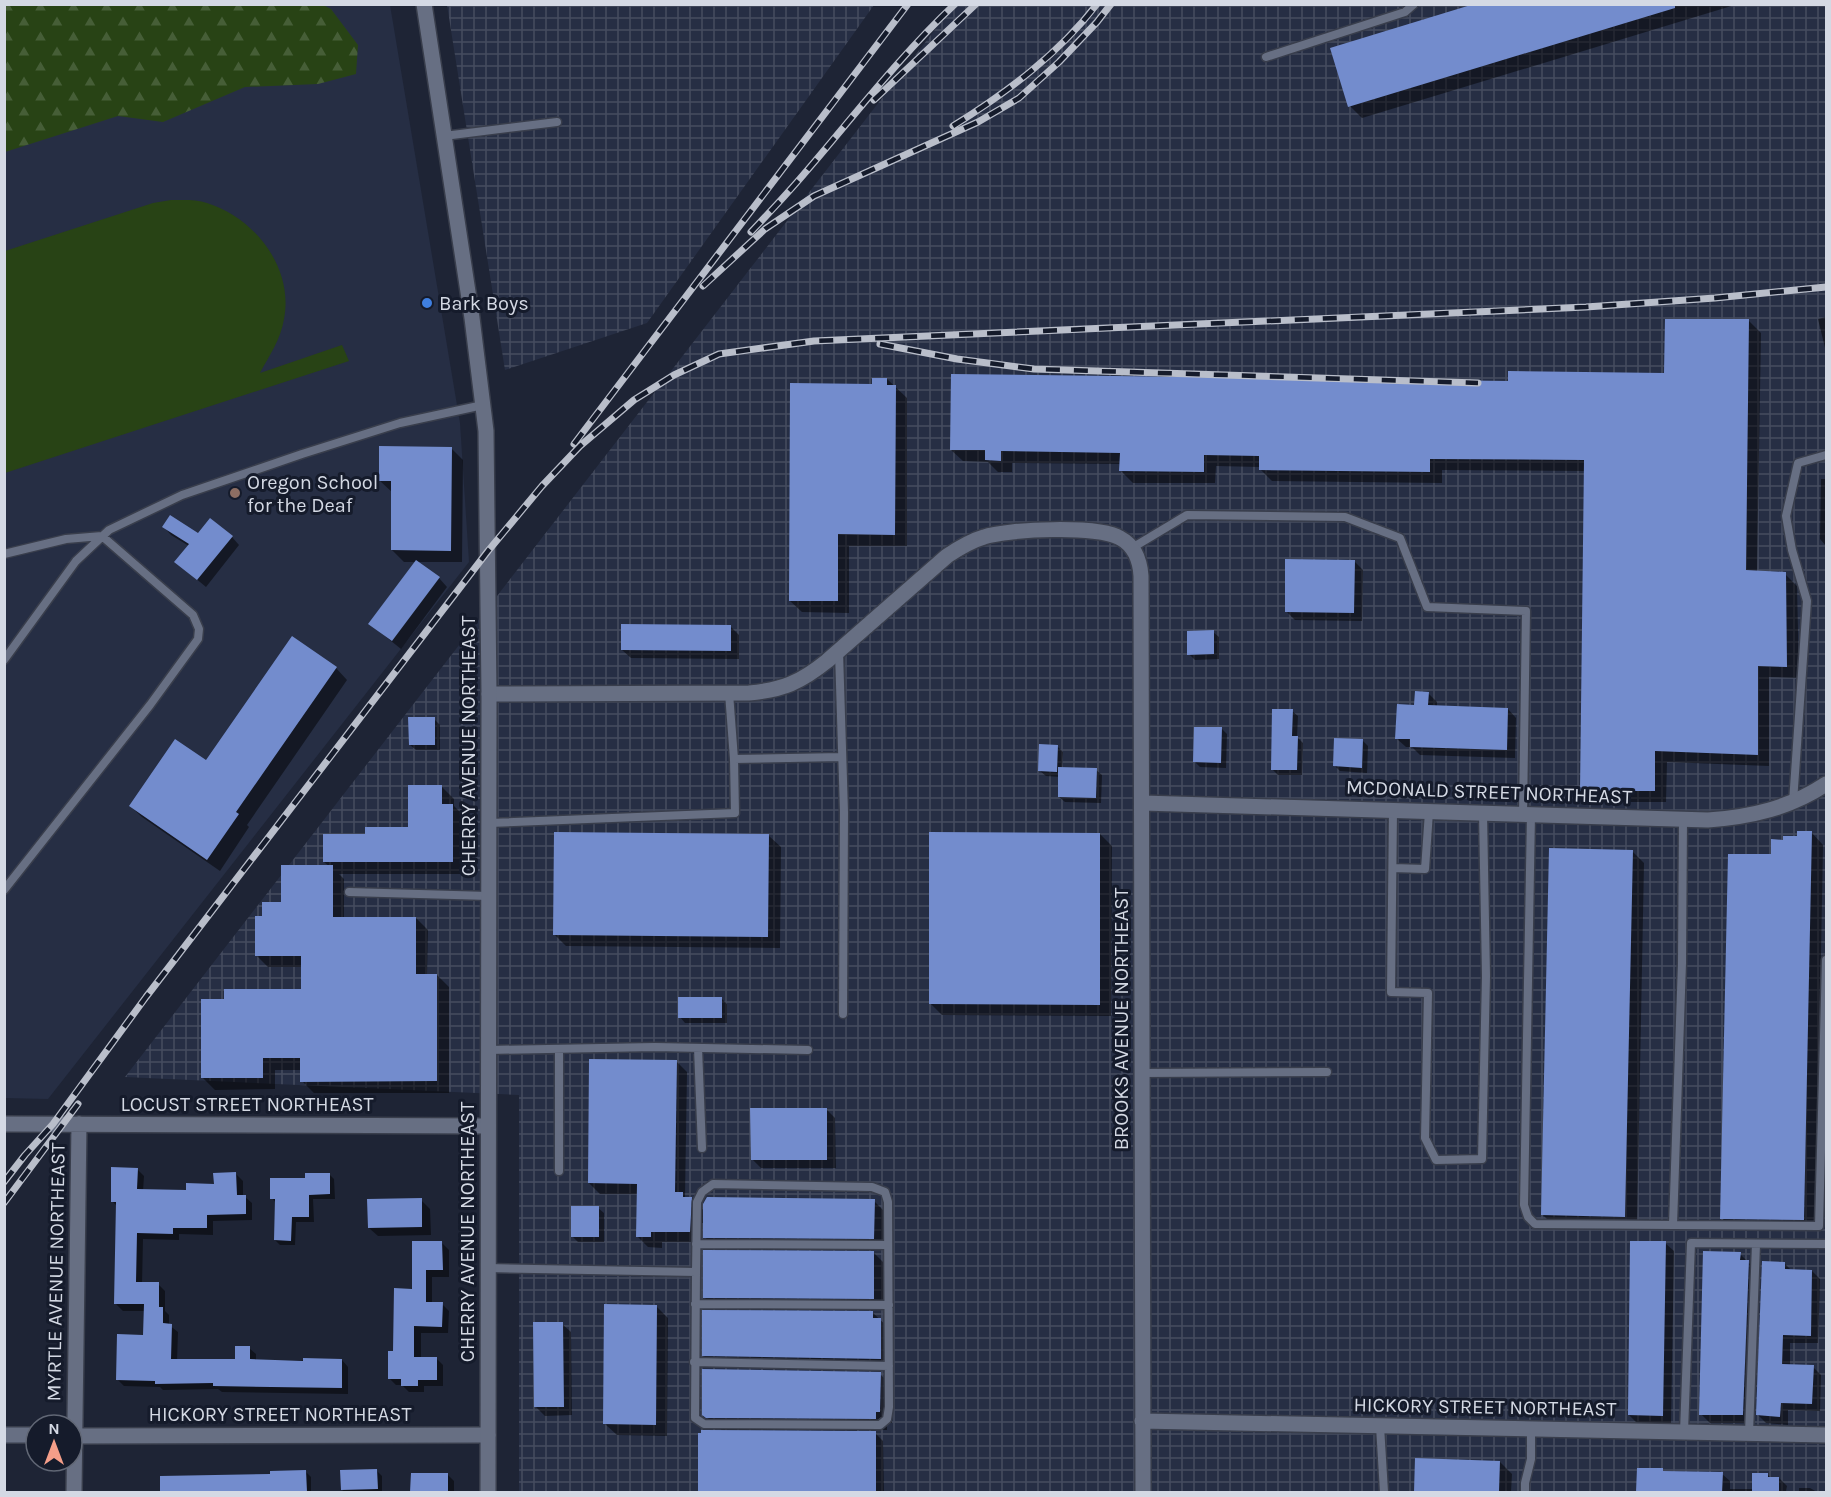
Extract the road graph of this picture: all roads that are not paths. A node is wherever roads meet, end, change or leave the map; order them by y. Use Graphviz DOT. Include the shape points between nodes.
graph roads {
  1 [pos="424,4"];
  2 [pos="1414,4"];
  3 [pos="1266,57"];
  4 [pos="557,122"];
  5 [pos="444,136"];
  6 [pos="483,405"];
  7 [pos="1827,455"];
  8 [pos="102,536"];
  9 [pos="1132,548"];
  10 [pos="4,554"];
  11 [pos="839,651"];
  12 [pos="4,660"];
  13 [pos="729,693"];
  14 [pos="489,694"];
  15 [pos="842,758"];
  16 [pos="734,759"];
  17 [pos="1827,784"];
  18 [pos="1793,802"];
  19 [pos="1143,803"];
  20 [pos="1393,810"];
  21 [pos="1429,812"];
  22 [pos="1483,813"];
  23 [pos="1527,814"];
  24 [pos="1683,819"];
  25 [pos="489,823"];
  26 [pos="1393,867"];
  27 [pos="4,890"];
  28 [pos="349,892"];
  29 [pos="489,896"];
  30 [pos="1827,960"];
  31 [pos="843,1014"];
  32 [pos="699,1048"];
  33 [pos="559,1049"];
  34 [pos="489,1050"];
  35 [pos="808,1050"];
  36 [pos="1328,1072"];
  37 [pos="1142,1073"];
  38 [pos="4,1124"];
  39 [pos="79,1124"];
  40 [pos="489,1125"];
  41 [pos="702,1148"];
  42 [pos="559,1171"];
  43 [pos="1673,1225"];
  44 [pos="696,1244"];
  45 [pos="1756,1244"];
  46 [pos="1827,1244"];
  47 [pos="888,1245"];
  48 [pos="489,1268"];
  49 [pos="696,1272"];
  50 [pos="695,1304"];
  51 [pos="889,1305"];
  52 [pos="694,1362"];
  53 [pos="889,1366"];
  54 [pos="73,1413"];
  55 [pos="1142,1421"];
  56 [pos="1380,1426"];
  57 [pos="1531,1429"];
  58 [pos="1684,1432"];
  59 [pos="1749,1433"];
  60 [pos="4,1435"];
  61 [pos="488,1435"];
  62 [pos="1827,1435"];
  63 [pos="24,1436"];
  64 [pos="84,1436"];
  65 [pos="74,1473"];
  66 [pos="74,1492"];
  67 [pos="488,1492"];
  68 [pos="1143,1492"];
  69 [pos="1384,1492"];
  70 [pos="1525,1492"];
  1 -- 5 [label="street, CHERRY AVENUE NORTHEAST"];
  2 -- 3 [label="lane" via="1405,12"];
  4 -- 5 [label="lane"];
  5 -- 6 [label="street, CHERRY AVENUE NORTHEAST"];
  6 -- 8 [label="lane" via="400,423 183,495"];
  6 -- 14 [label="street, CHERRY AVENUE NORTHEAST"];
  7 -- 18 [label="lane" via="1798,464 1786,516 1807,601"];
  8 -- 10 [label="lane" via="66,539"];
  8 -- 12 [label="lane" via="76,561"];
  8 -- 27 [label="lane" via="193,615 199,629 198,639"];
  9 -- 11 [label="street" via="1120,537 1093,531 1014,531 985,536 947,556"];
  9 -- 19 [label="street, BROOKS AVENUE NORTHEAST" via="1140,561 1141,576"];
  9 -- 23 [label="lane" via="1187,515 1345,517 1400,538 1427,607 1526,611"];
  11 -- 13 [label="street" via="807,677 786,687"];
  11 -- 15 [label="lane"];
  13 -- 14 [label="street"];
  13 -- 16 [label="lane"];
  14 -- 25 [label="street, CHERRY AVENUE NORTHEAST"];
  15 -- 16 [label="lane"];
  15 -- 31 [label="lane"];
  16 -- 25 [label="lane" via="735,813"];
  17 -- 18 [label="street, MCDONALD STREET NORTHEAST"];
  18 -- 24 [label="street, MCDONALD STREET NORTHEAST" via="1741,817"];
  19 -- 20 [label="street, MCDONALD STREET NORTHEAST"];
  19 -- 37 [label="street, BROOKS AVENUE NORTHEAST"];
  20 -- 21 [label="street, MCDONALD STREET NORTHEAST"];
  20 -- 26 [label="lane"];
  21 -- 22 [label="street, MCDONALD STREET NORTHEAST"];
  21 -- 26 [label="lane" via="1425,869"];
  22 -- 23 [label="street, MCDONALD STREET NORTHEAST"];
  22 -- 26 [label="lane" via="1486,976 1482,1159 1436,1160 1425,1138 1428,993 1391,993"];
  23 -- 24 [label="street, MCDONALD STREET NORTHEAST"];
  23 -- 43 [label="lane" via="1524,1205 1528,1217 1535,1224"];
  24 -- 43 [label="lane"];
  25 -- 29 [label="street, CHERRY AVENUE NORTHEAST"];
  28 -- 29 [label="lane"];
  29 -- 34 [label="street, CHERRY AVENUE NORTHEAST"];
  30 -- 43 [label="lane" via="1820,1226"];
  32 -- 33 [label="lane"];
  32 -- 35 [label="lane"];
  32 -- 41 [label="lane"];
  33 -- 34 [label="lane"];
  33 -- 42 [label="lane"];
  34 -- 40 [label="street, CHERRY AVENUE NORTHEAST"];
  36 -- 37 [label="lane"];
  37 -- 55 [label="street, BROOKS AVENUE NORTHEAST"];
  38 -- 39 [label="street, LOCUST STREET NORTHEAST"];
  39 -- 40 [label="street, LOCUST STREET NORTHEAST"];
  39 -- 54 [label="street, MYRTLE AVENUE NORTHEAST"];
  40 -- 48 [label="street, CHERRY AVENUE NORTHEAST"];
  44 -- 47 [label="lane"];
  44 -- 47 [label="lane" via="697,1202 713,1184 872,1187 885,1192 888,1202"];
  44 -- 49 [label="lane"];
  45 -- 46 [label="lane"];
  45 -- 58 [label="lane" via="1691,1243"];
  45 -- 59 [label="lane"];
  47 -- 51 [label="lane"];
  48 -- 49 [label="lane"];
  48 -- 61 [label="street, CHERRY AVENUE NORTHEAST"];
  49 -- 50 [label="lane"];
  50 -- 51 [label="lane"];
  50 -- 52 [label="lane"];
  51 -- 53 [label="lane"];
  52 -- 53 [label="lane"];
  52 -- 53 [label="lane" via="694,1418 704,1424 880,1425 887,1419 889,1407"];
  55 -- 56 [label="street, HICKORY STREET NORTHEAST"];
  55 -- 68 [label="street, BROOKS AVENUE NORTHEAST"];
  56 -- 57 [label="street, HICKORY STREET NORTHEAST"];
  56 -- 69 [label="lane"];
  57 -- 58 [label="street, HICKORY STREET NORTHEAST"];
  57 -- 70 [label="lane"];
  58 -- 59 [label="street, HICKORY STREET NORTHEAST"];
  59 -- 62 [label="street, HICKORY STREET NORTHEAST"];
  60 -- 63 [label="street"];
  61 -- 64 [label="street, HICKORY STREET NORTHEAST"];
  61 -- 67 [label="street, CHERRY AVENUE NORTHEAST"];
  65 -- 66 [label="street, MYRTLE AVENUE NORTHEAST"];
}
